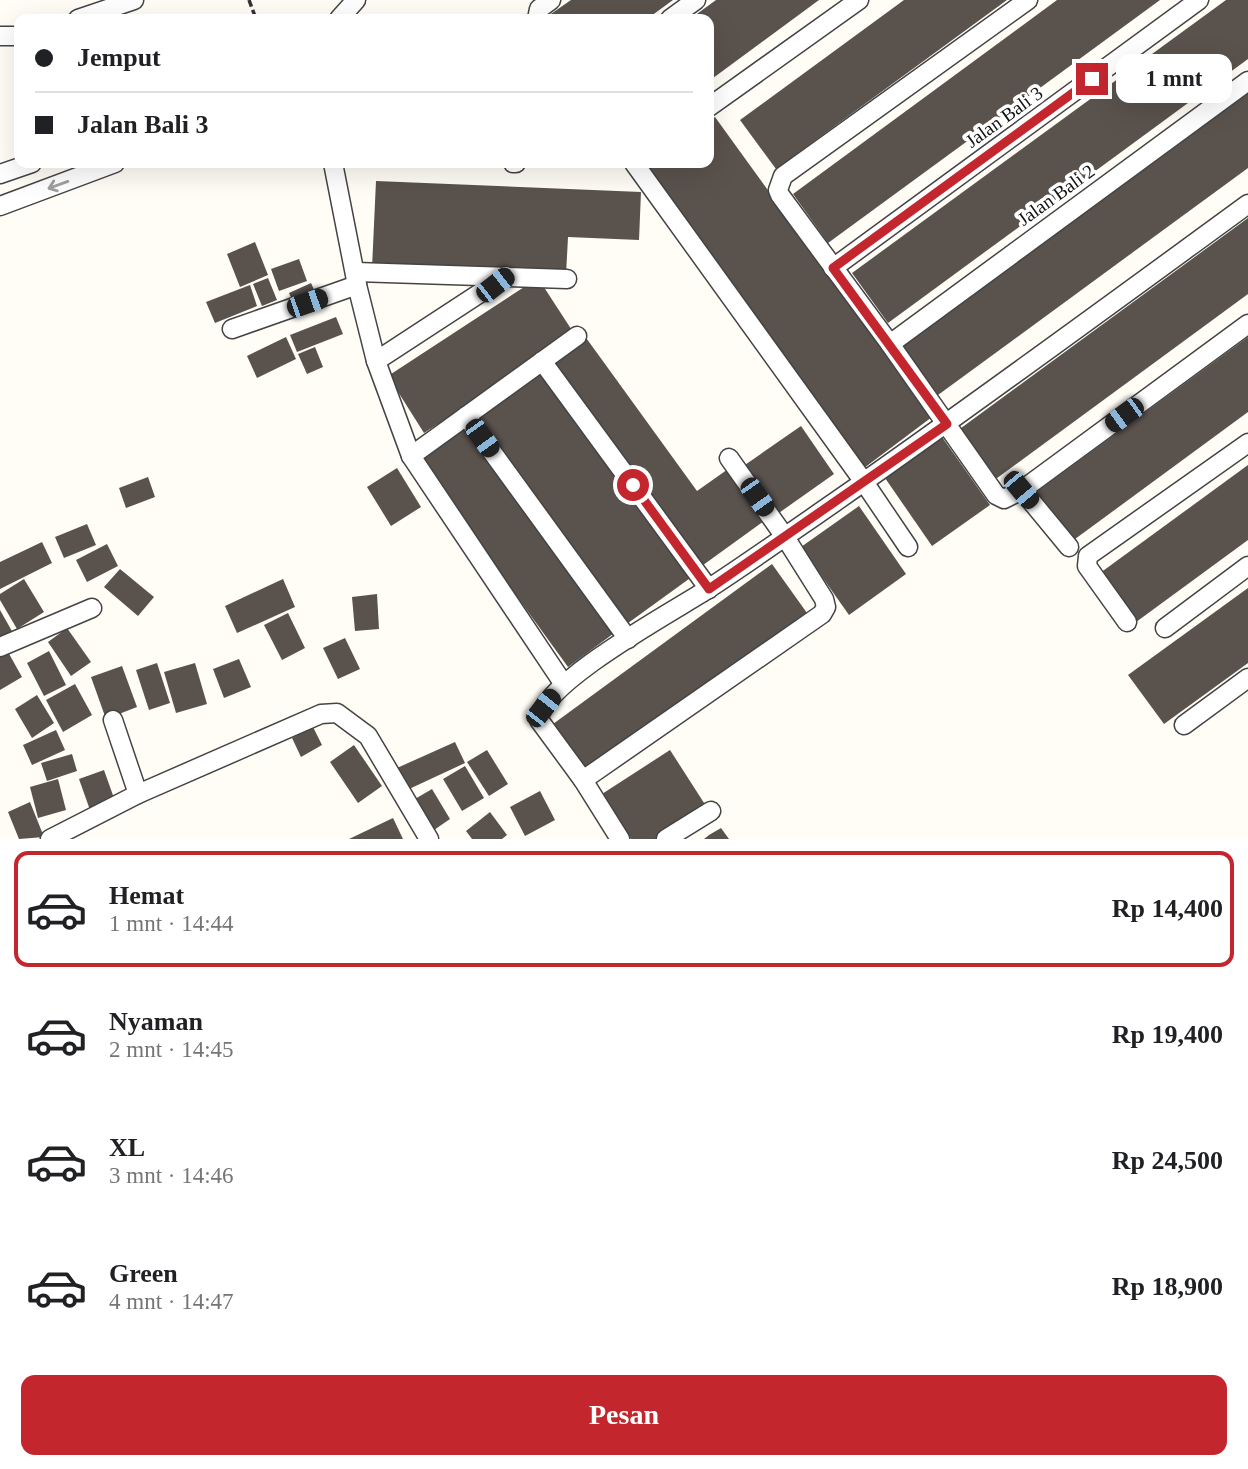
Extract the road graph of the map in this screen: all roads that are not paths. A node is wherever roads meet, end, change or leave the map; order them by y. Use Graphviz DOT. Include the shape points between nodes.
graph roads {
  1 [pos="134,0"];
  2 [pos="356,0"];
  3 [pos="551,0"];
  4 [pos="696,0"];
  5 [pos="859,0"];
  6 [pos="1028,0"];
  7 [pos="1199,0"];
  8 [pos="93,14"];
  9 [pos="343,14"];
  10 [pos="538,14"];
  11 [pos="677,14"];
  12 [pos="1248,81"];
  13 [pos="714,103"];
  14 [pos="17,168"];
  15 [pos="334,168"];
  16 [pos="638,168"];
  17 [pos="81,169"];
  18 [pos="0,174"];
  19 [pos="1248,204"];
  20 [pos="0,206"];
  21 [pos="833,268"];
  22 [pos="506,276"];
  23 [pos="356,279"];
  24 [pos="567,279"];
  25 [pos="1248,324"];
  26 [pos="232,329"];
  27 [pos="577,336"];
  28 [pos="890,344"];
  29 [pos="542,361"];
  30 [pos="376,362"];
  31 [pos="466,416"];
  32 [pos="947,424"];
  33 [pos="1248,443"];
  34 [pos="411,456"];
  35 [pos="729,457"];
  36 [pos="864,482"];
  37 [pos="1021,490"];
  38 [pos="785,537"];
  39 [pos="1069,547"];
  40 [pos="908,548"];
  41 [pos="1248,566"];
  42 [pos="709,589"];
  43 [pos="92,608"];
  44 [pos="1127,622"];
  45 [pos="1165,628"];
  46 [pos="628,639"];
  47 [pos="0,647"];
  48 [pos="1248,678"];
  49 [pos="563,684"];
  50 [pos="113,720"];
  51 [pos="1184,725"];
  52 [pos="583,780"];
  53 [pos="138,794"];
  54 [pos="710,811"];
  55 [pos="50,839"];
  56 [pos="429,839"];
  57 [pos="620,839"];
  58 [pos="666,839"];
  1 -- 8 [label="street"];
  2 -- 9 [label="street"];
  3 -- 10 [label="street"];
  4 -- 11 [label="street"];
  5 -- 13 [label="street"];
  6 -- 21 [label="street" via="783,176 780,195"];
  7 -- 21 [label="street, Jalan Bali 3"];
  12 -- 28 [label="street, Jalan Bali 2"];
  14 -- 18 [label="street"];
  15 -- 23 [label="street"];
  16 -- 36 [label="street"];
  17 -- 20 [label="street, one-way"];
  19 -- 32 [label="street"];
  21 -- 28 [label="street"];
  22 -- 23 [label="street"];
  22 -- 24 [label="street"];
  22 -- 30 [label="street"];
  23 -- 26 [label="street"];
  23 -- 30 [label="street"];
  25 -- 37 [label="street"];
  27 -- 29 [label="street"];
  28 -- 32 [label="street"];
  29 -- 31 [label="street"];
  29 -- 42 [label="street"];
  30 -- 34 [label="street"];
  31 -- 34 [label="street"];
  31 -- 46 [label="street"];
  32 -- 36 [label="street"];
  32 -- 37 [label="street" via="996,495 1004,499"];
  33 -- 44 [label="street" via="1086,558"];
  34 -- 49 [label="street"];
  35 -- 38 [label="street"];
  36 -- 38 [label="street"];
  36 -- 40 [label="street"];
  37 -- 39 [label="street"];
  38 -- 42 [label="street"];
  38 -- 52 [label="street" via="824,600 822,614"];
  41 -- 45 [label="street"];
  42 -- 46 [label="street"];
  43 -- 47 [label="street"];
  46 -- 49 [label="street"];
  48 -- 51 [label="street"];
  49 -- 52 [label="street" via="539,720"];
  50 -- 53 [label="street"];
  52 -- 57 [label="street"];
  53 -- 55 [label="street"];
  53 -- 56 [label="street" via="321,714 337,713 368,736"];
  54 -- 58 [label="street"];
}
